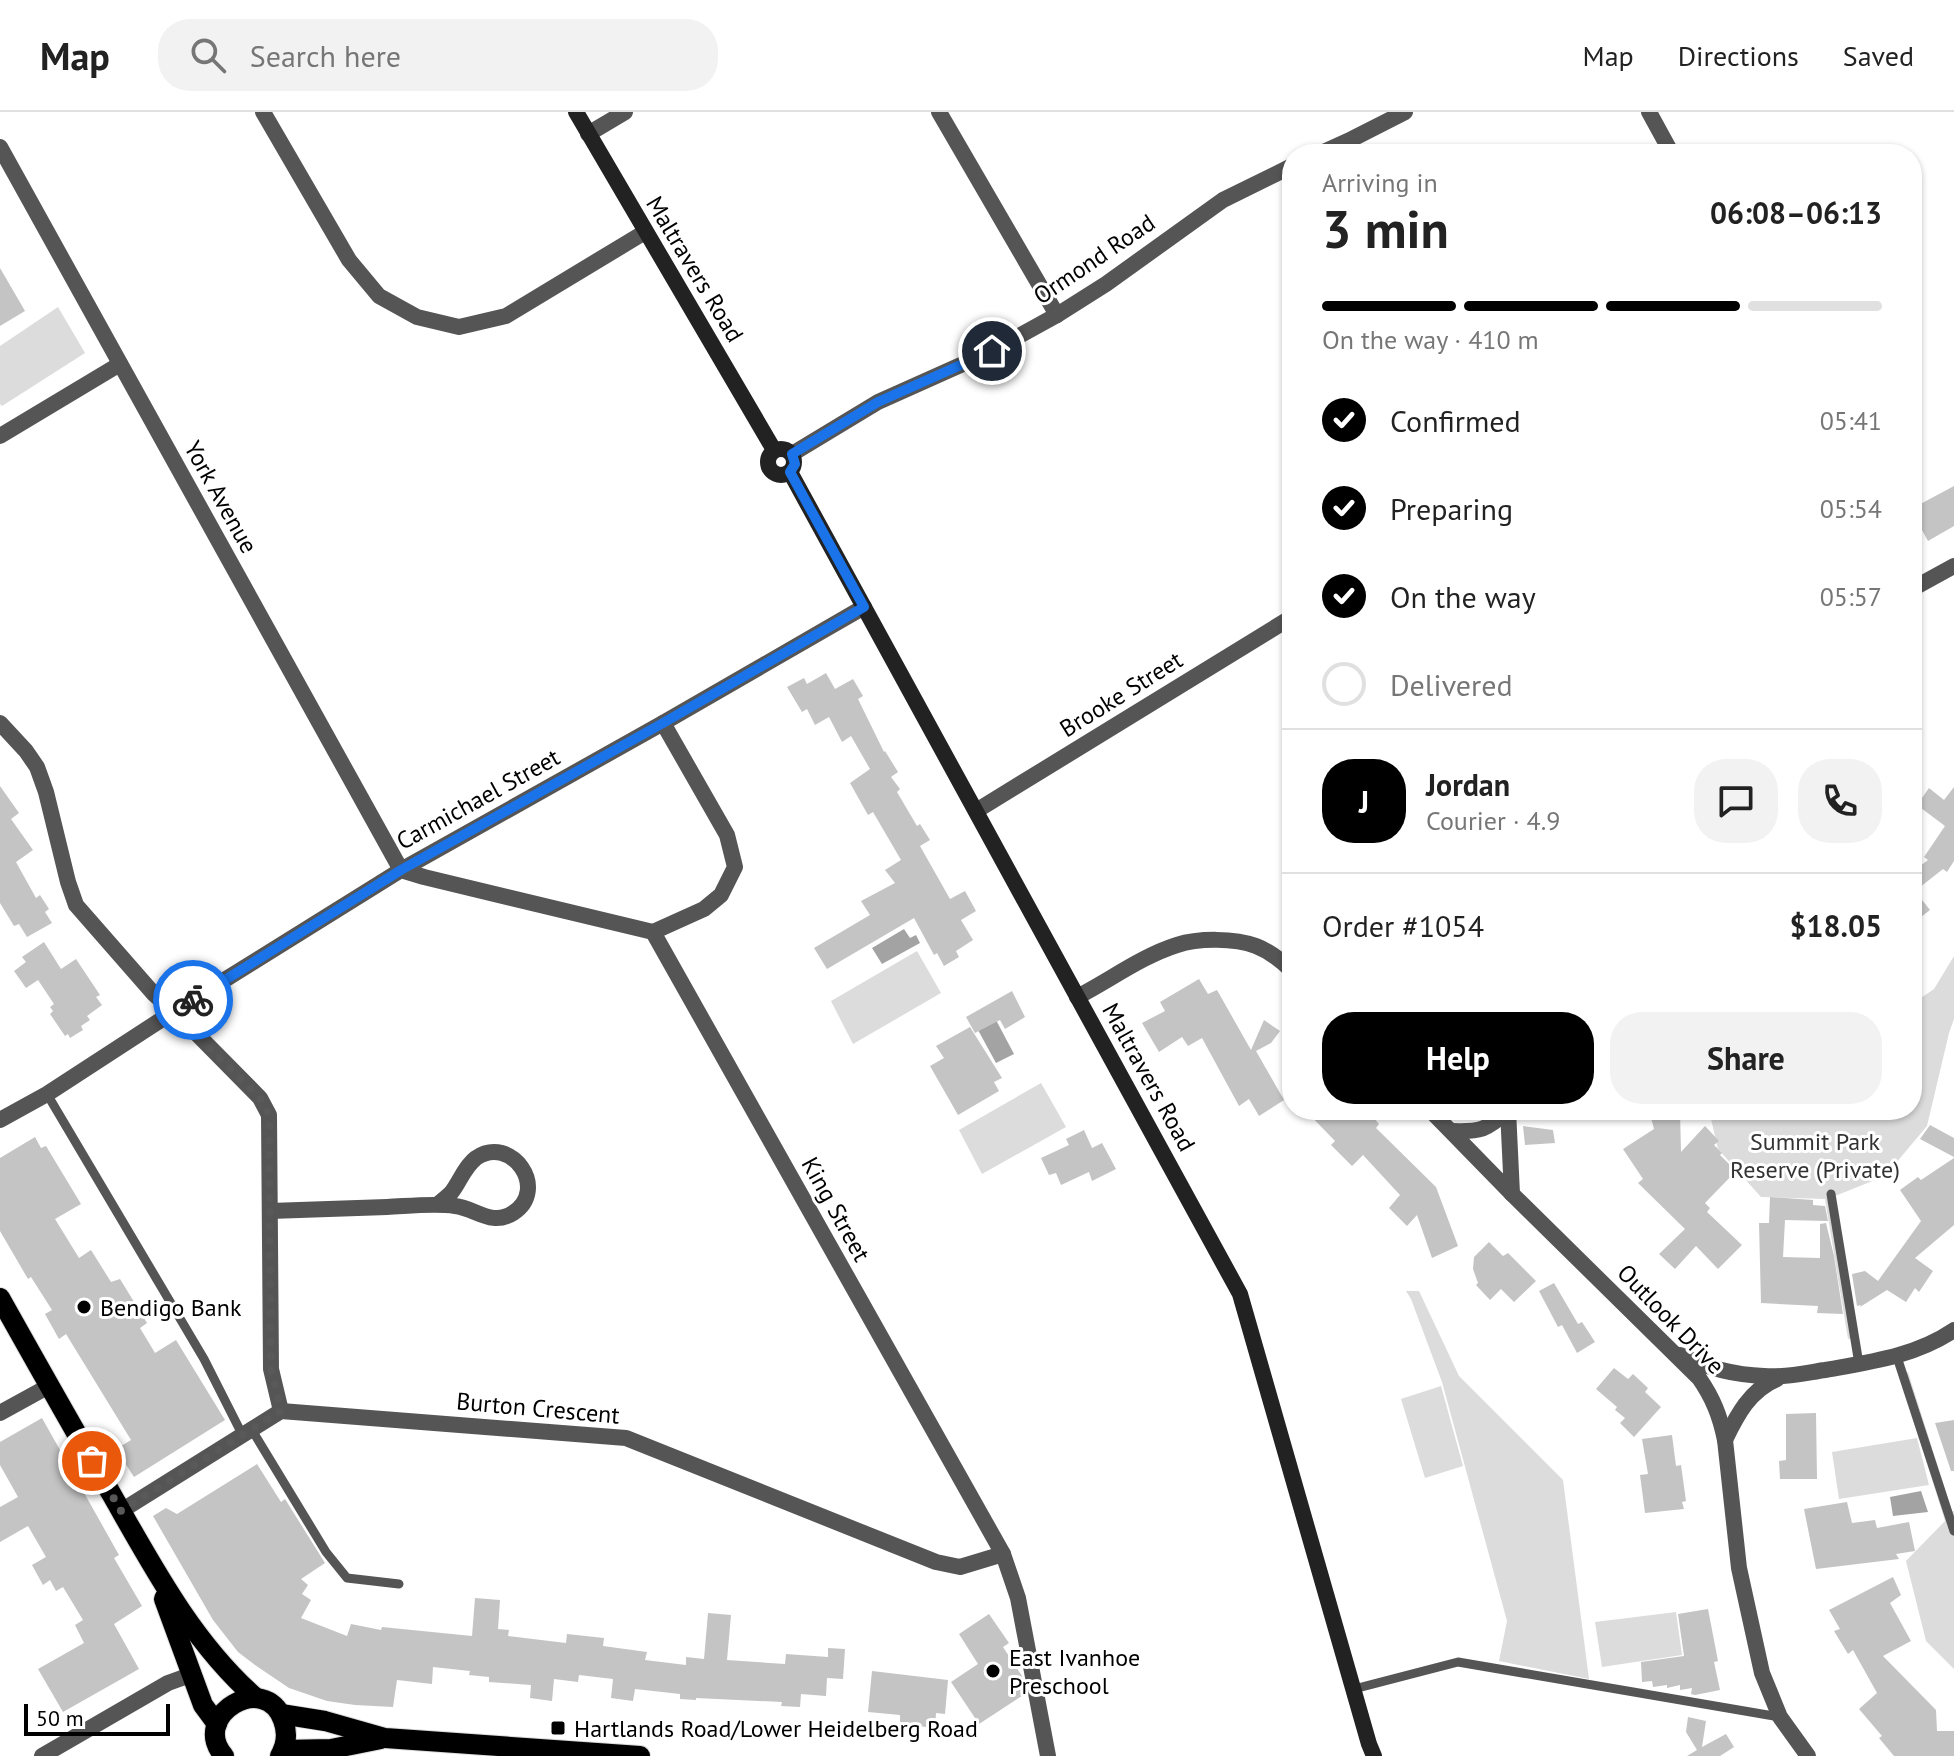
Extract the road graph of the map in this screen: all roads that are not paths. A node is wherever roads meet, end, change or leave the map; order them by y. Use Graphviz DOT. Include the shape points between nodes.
graph roads {
  1 [pos="263,112"];
  2 [pos="576,112"];
  3 [pos="625,112"];
  4 [pos="939,112"];
  5 [pos="1405,112"];
  6 [pos="1649,112"];
  7 [pos="588,134"];
  8 [pos="1341,144"];
  9 [pos="1667,144"];
  10 [pos="0,147"];
  11 [pos="1282,171"];
  12 [pos="645,232"];
  13 [pos="1057,315"];
  14 [pos="120,364"];
  15 [pos="0,436"];
  16 [pos="774,450"];
  17 [pos="792,454"];
  18 [pos="790,472"];
  19 [pos="1954,566"];
  20 [pos="1922,584"];
  21 [pos="864,607"];
  22 [pos="1282,623"];
  23 [pos="0,723"];
  24 [pos="663,723"];
  25 [pos="976,811"];
  26 [pos="401,870"];
  27 [pos="653,932"];
  28 [pos="1282,962"];
  29 [pos="1077,997"];
  30 [pos="173,1012"];
  31 [pos="47,1094"];
  32 [pos="0,1120"];
  33 [pos="1440,1120"];
  34 [pos="1497,1120"];
  35 [pos="1508,1120"];
  36 [pos="1452,1131"];
  37 [pos="1512,1194"];
  38 [pos="1831,1194"];
  39 [pos="437,1205"];
  40 [pos="270,1211"];
  41 [pos="0,1298"];
  42 [pos="1954,1330"];
  43 [pos="1672,1351"];
  44 [pos="1897,1357"];
  45 [pos="1859,1364"];
  46 [pos="1782,1377"];
  47 [pos="49,1386"];
  48 [pos="281,1411"];
  49 [pos="0,1413"];
  50 [pos="247,1433"];
  51 [pos="1725,1440"];
  52 [pos="121,1511"];
  53 [pos="1954,1531"];
  54 [pos="1003,1554"];
  55 [pos="149,1560"];
  56 [pos="399,1584"];
  57 [pos="193,1674"];
  58 [pos="1354,1689"];
  59 [pos="256,1698"];
  60 [pos="281,1714"];
  61 [pos="1780,1717"];
  62 [pos="216,1729"];
  63 [pos="385,1738"];
  64 [pos="1370,1752"];
  65 [pos="281,1754"];
  66 [pos="42,1756"];
  67 [pos="209,1756"];
  68 [pos="224,1756"];
  69 [pos="640,1756"];
  70 [pos="1048,1756"];
  71 [pos="1808,1756"];
  1 -- 12 [label="street" via="349,260 379,296 417,317 459,327 506,316"];
  2 -- 7 [label="street, Maltravers Road"];
  3 -- 7 [label="street"];
  4 -- 13 [label="street"];
  5 -- 8 [label="street"];
  6 -- 9 [label="street"];
  7 -- 12 [label="street, Maltravers Road"];
  10 -- 14 [label="street, York Avenue"];
  11 -- 13 [label="street, Ormond Road" via="1223,200"];
  12 -- 16 [label="street, Maltravers Road"];
  13 -- 17 [label="street, Ormond Road" via="878,402"];
  14 -- 15 [label="street"];
  14 -- 26 [label="street, York Avenue"];
  16 -- 17 [label="street"];
  16 -- 18 [label="street" via="768,461 771,470 778,475"];
  17 -- 18 [label="street" via="795,464"];
  18 -- 21 [label="street, Maltravers Road"];
  19 -- 20 [label="street"];
  21 -- 24 [label="street, Carmichael Street"];
  21 -- 25 [label="street, Maltravers Road"];
  22 -- 25 [label="street, Brooke Street"];
  23 -- 30 [label="street" via="37,767 76,905"];
  24 -- 26 [label="street, Carmichael Street"];
  24 -- 27 [label="street" via="727,835 735,867 721,895 704,909"];
  25 -- 29 [label="street, Maltravers Road"];
  26 -- 27 [label="street"];
  26 -- 30 [label="street, Carmichael Street"];
  27 -- 54 [label="street, King Street"];
  28 -- 29 [label="street" via="1257,946 1197,941 1149,957"];
  29 -- 58 [label="street, Maltravers Road" via="1240,1294"];
  30 -- 31 [label="street, Carmichael Street"];
  30 -- 40 [label="street" via="260,1098 269,1115"];
  31 -- 32 [label="street, Carmichael Street"];
  31 -- 50 [label="lane"];
  33 -- 36 [label="street, Outlook Drive"];
  34 -- 36 [label="street" via="1475,1132"];
  35 -- 37 [label="street"];
  36 -- 37 [label="street, Outlook Drive"];
  37 -- 43 [label="street, Outlook Drive"];
  38 -- 45 [label="lane"];
  39 -- 39 [label="street" via="466,1168 486,1154 513,1158 527,1176 523,1203 505,1218"];
  39 -- 40 [label="street"];
  40 -- 48 [label="street" via="271,1369"];
  41 -- 47 [label="main road"];
  42 -- 44 [label="street"];
  43 -- 46 [label="street" via="1730,1373"];
  43 -- 51 [label="street, Outlook Drive" via="1712,1397"];
  44 -- 45 [label="street"];
  44 -- 53 [label="lane"];
  45 -- 46 [label="street"];
  46 -- 51 [label="street" via="1758,1389"];
  47 -- 49 [label="street"];
  47 -- 52 [label="main road"];
  48 -- 50 [label="street"];
  48 -- 54 [label="street, Burton Crescent" via="626,1438 936,1562 960,1567"];
  50 -- 52 [label="street"];
  50 -- 56 [label="lane" via="347,1578"];
  51 -- 61 [label="street, Outlook Drive" via="1739,1568 1762,1673"];
  52 -- 55 [label="main road"];
  54 -- 70 [label="street, King Street" via="1018,1598"];
  55 -- 57 [label="main road"];
  55 -- 59 [label="main road" via="196,1632"];
  57 -- 62 [label="main road"];
  57 -- 66 [label="street" via="168,1683"];
  58 -- 61 [label="lane" via="1458,1662"];
  58 -- 64 [label="street, Maltravers Road"];
  59 -- 60 [label="main road"];
  59 -- 62 [label="main road" via="232,1704"];
  60 -- 63 [label="main road"];
  60 -- 65 [label="main road" via="287,1731"];
  61 -- 71 [label="street, Outlook Drive"];
  62 -- 67 [label="street"];
  62 -- 68 [label="main road"];
  63 -- 65 [label="main road"];
  63 -- 69 [label="main road"];
}
